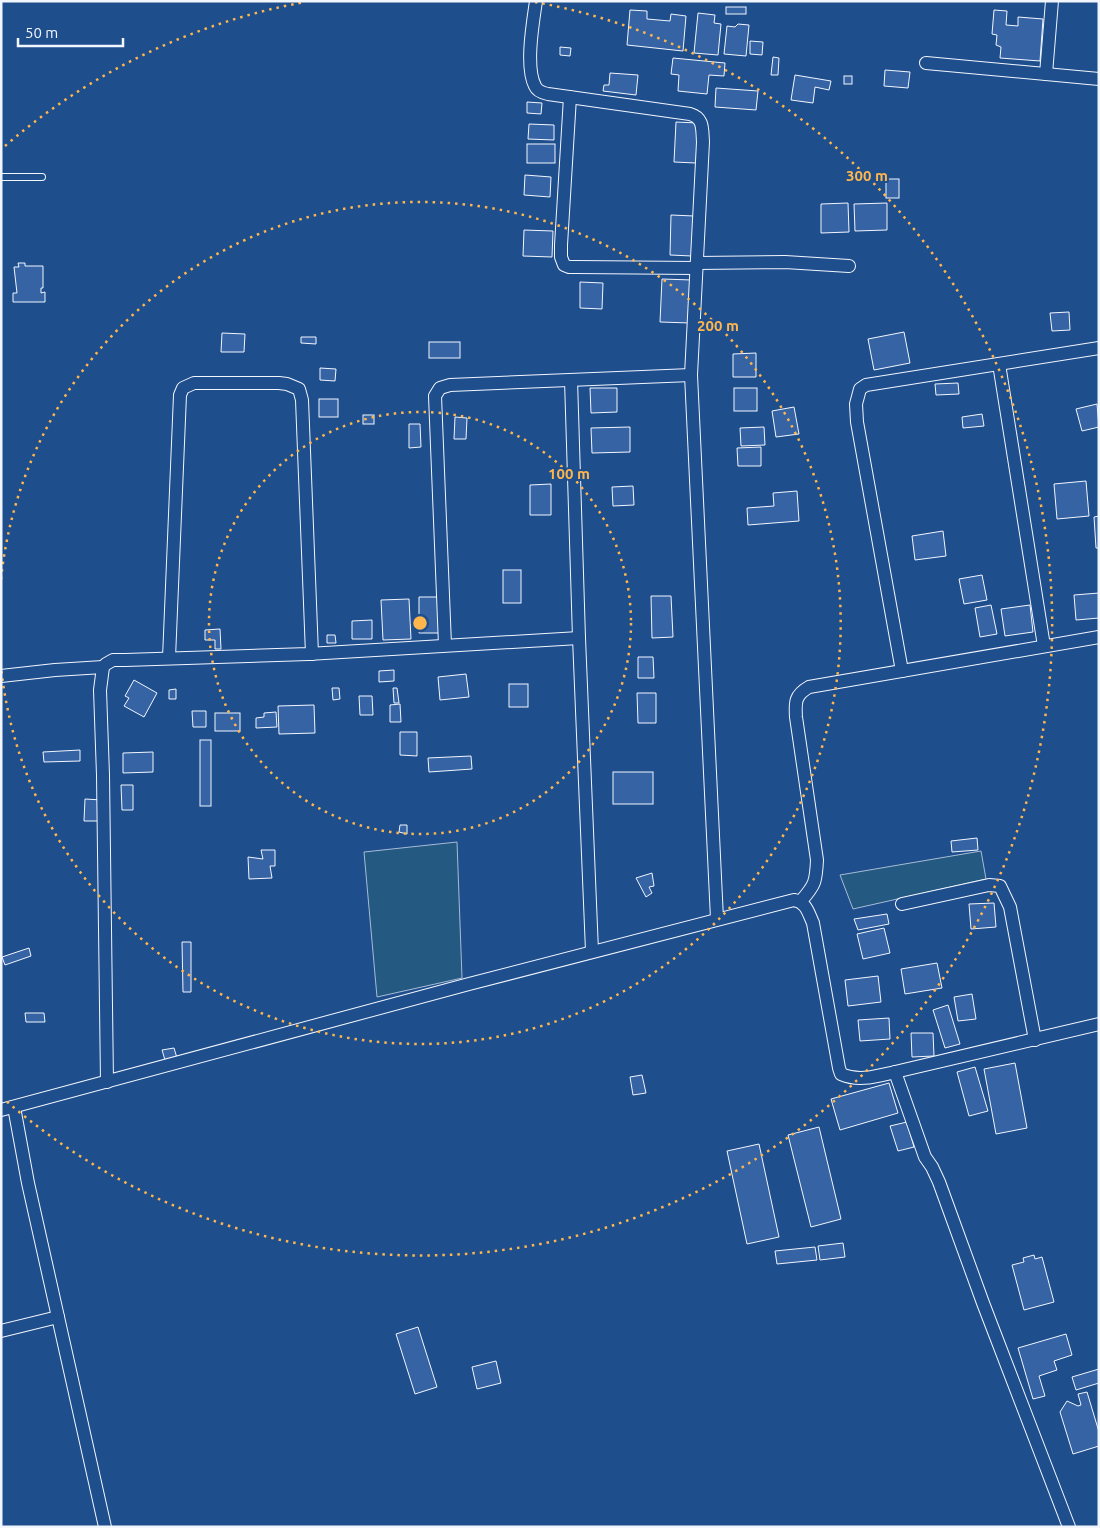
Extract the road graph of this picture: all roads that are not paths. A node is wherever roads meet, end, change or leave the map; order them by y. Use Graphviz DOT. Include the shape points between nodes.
graph roads {
  1 [pos="536,1"];
  2 [pos="1052,1"];
  3 [pos="926,63"];
  4 [pos="1046,74"];
  5 [pos="1099,79"];
  6 [pos="570,97"];
  7 [pos="42,177"];
  8 [pos="1,178"];
  9 [pos="696,266"];
  10 [pos="849,266"];
  11 [pos="1099,348"];
  12 [pos="999,364"];
  13 [pos="691,375"];
  14 [pos="571,380"];
  15 [pos="1099,637"];
  16 [pos="579,638"];
  17 [pos="445,645"];
  18 [pos="1044,646"];
  19 [pos="312,654"];
  20 [pos="169,658"];
  21 [pos="102,668"];
  22 [pos="902,671"];
  23 [pos="1,676"];
  24 [pos="801,901"];
  25 [pos="902,904"];
  26 [pos="717,919"];
  27 [pos="592,951"];
  28 [pos="1099,1024"];
  29 [pos="1035,1040"];
  30 [pos="895,1072"];
  31 [pos="108,1082"];
  32 [pos="7,1109"];
  33 [pos="58,1317"];
  34 [pos="1,1331"];
  35 [pos="105,1527"];
  36 [pos="1069,1527"];
  1 -- 6 [label="street" via="530,48 534,86 541,92"];
  2 -- 4 [label="street"];
  3 -- 4 [label="street"];
  4 -- 5 [label="street"];
  6 -- 9 [label="street" via="676,112 701,120"];
  6 -- 9 [label="street" via="561,246 564,265"];
  7 -- 8 [label="lane"];
  9 -- 10 [label="street" via="792,262"];
  9 -- 13 [label="street"];
  11 -- 12 [label="street"];
  12 -- 18 [label="street"];
  12 -- 22 [label="street" via="866,385 857,397 857,422"];
  13 -- 14 [label="street"];
  13 -- 26 [label="street"];
  14 -- 16 [label="street"];
  14 -- 17 [label="street" via="450,385 440,388 435,396"];
  15 -- 18 [label="street"];
  16 -- 17 [label="street"];
  16 -- 27 [label="street"];
  17 -- 19 [label="street"];
  18 -- 22 [label="street"];
  19 -- 20 [label="street"];
  19 -- 20 [label="street" via="306,473 299,389 279,383 194,383 183,388 180,394"];
  20 -- 21 [label="street" via="113,660"];
  21 -- 23 [label="street"];
  21 -- 31 [label="street"];
  22 -- 24 [label="street" via="808,687 797,697 797,731 817,860 813,888"];
  24 -- 26 [label="street" via="780,902"];
  24 -- 30 [label="street" via="813,923 841,1074 851,1078"];
  25 -- 29 [label="street" via="989,885 1000,886 1010,906"];
  26 -- 27 [label="street"];
  27 -- 31 [label="street"];
  28 -- 29 [label="street"];
  29 -- 30 [label="street"];
  30 -- 36 [label="street"];
  31 -- 32 [label="street"];
  32 -- 33 [label="street"];
  33 -- 34 [label="street"];
  33 -- 35 [label="street"];
}
